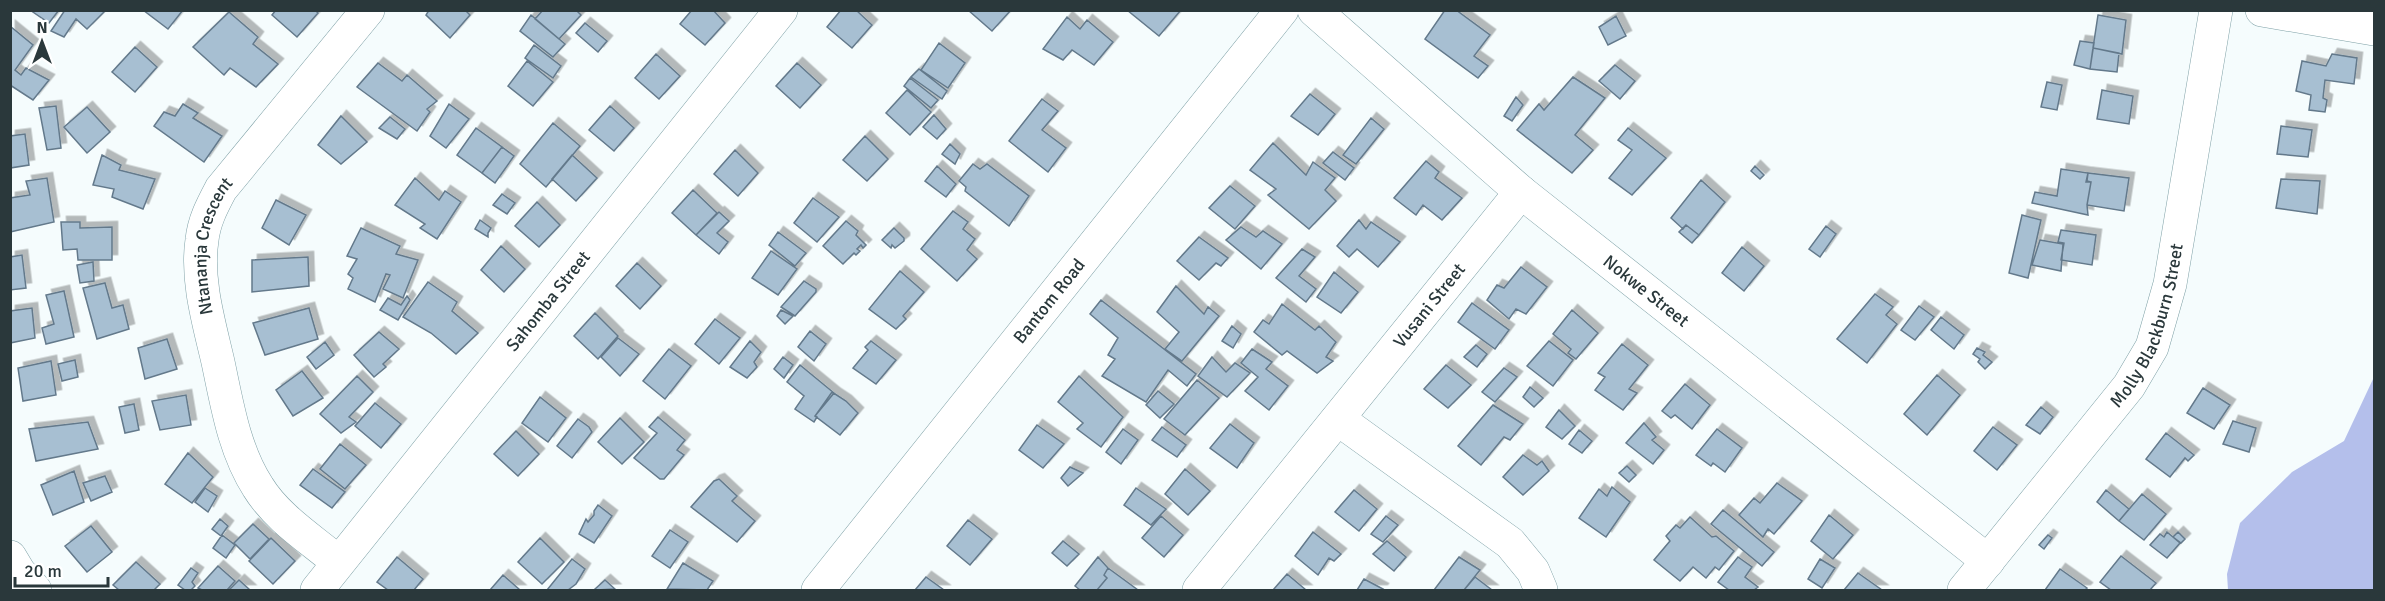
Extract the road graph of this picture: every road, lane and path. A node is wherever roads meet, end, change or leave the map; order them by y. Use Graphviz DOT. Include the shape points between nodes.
graph roads {
  1 [pos="368,10"];
  2 [pos="781,10"];
  3 [pos="1282,10"];
  4 [pos="1314,10"];
  5 [pos="2216,10"];
  6 [pos="2262,10"];
  7 [pos="2374,29"];
  8 [pos="1521,192"];
  9 [pos="1338,419"];
  10 [pos="10,557"];
  11 [pos="1988,561"];
  12 [pos="338,562"];
  13 [pos="35,591"];
  14 [pos="317,591"];
  15 [pos="818,591"];
  16 [pos="1199,591"];
  17 [pos="1541,591"];
  18 [pos="1964,591"];
  1 -- 12 [label="street, Ntananja Crescent" via="221,189 207,217 201,241 205,304 234,433 246,463 274,508"];
  2 -- 12 [label="street, Sahomba Street"];
  3 -- 15 [label="street, Bantom Road"];
  4 -- 8 [label="street, Nokwe Street"];
  5 -- 11 [label="street, Molly Blackburn Street" via="2170,284 2152,347 2129,386"];
  6 -- 7 [label="street"];
  8 -- 9 [label="street, Vusani Street"];
  8 -- 11 [label="street, Nokwe Street"];
  9 -- 16 [label="street, Vusani Street"];
  9 -- 17 [label="street" via="1510,543 1533,571"];
  10 -- 13 [label="street"];
  11 -- 18 [label="street, Molly Blackburn Street"];
  12 -- 14 [label="street, Sahomba Street"];
}
